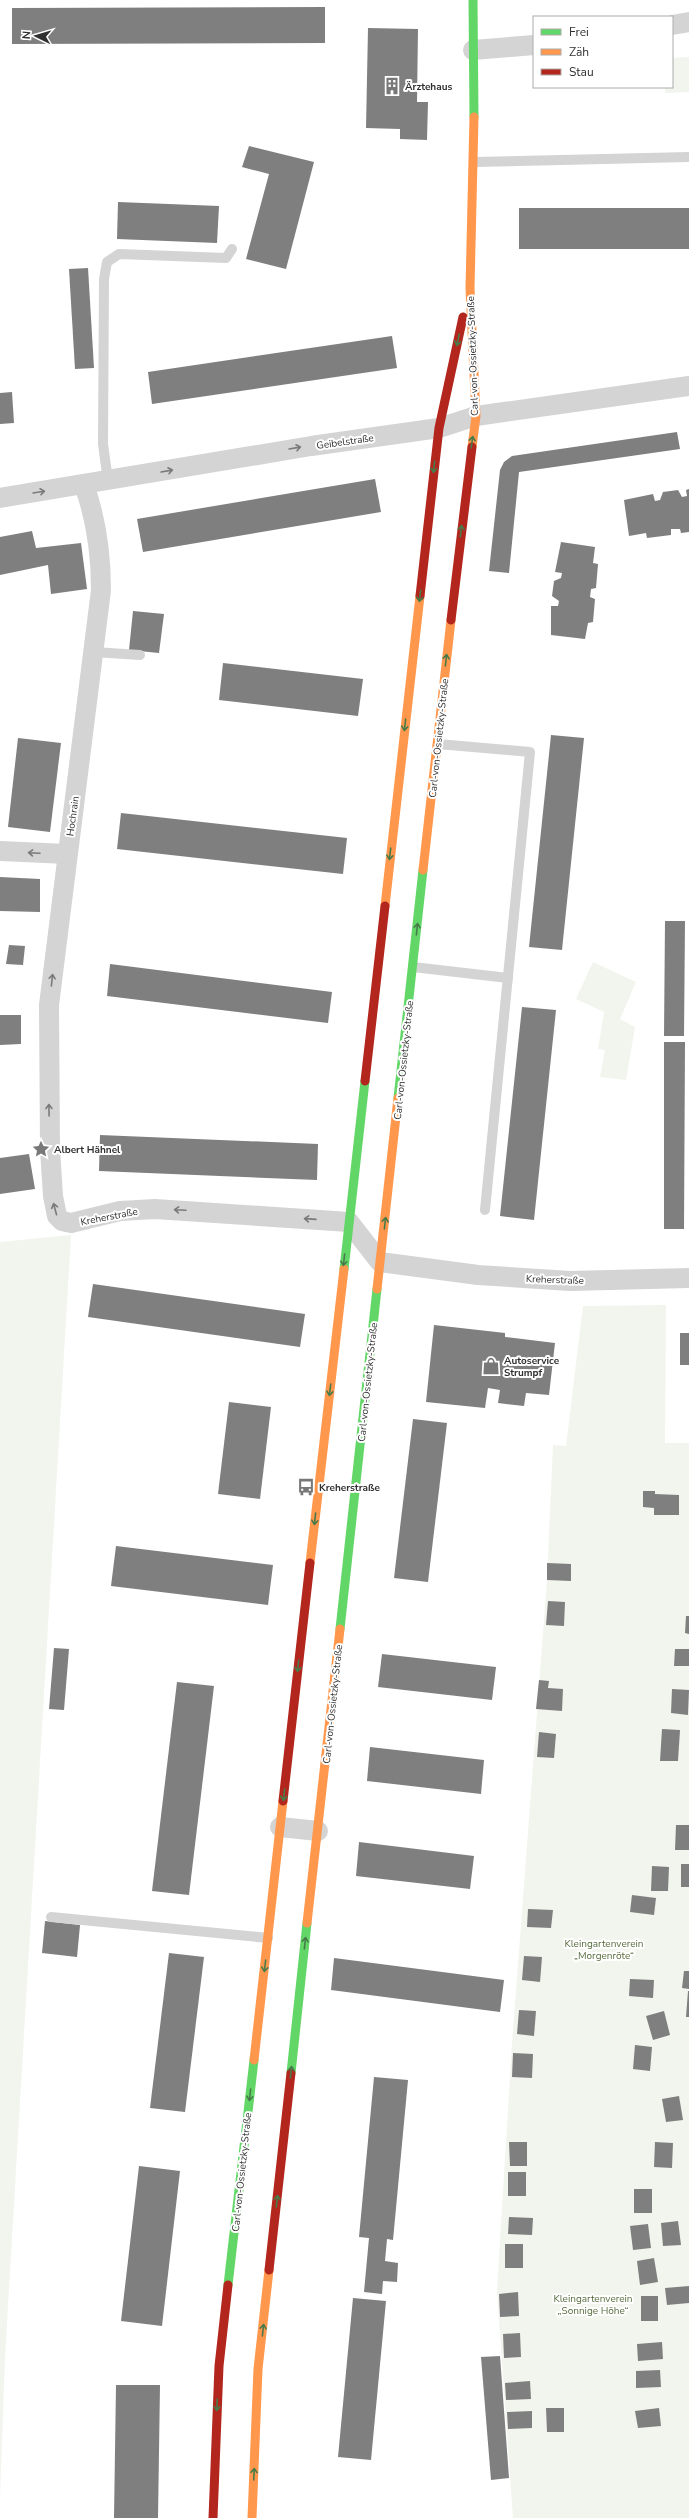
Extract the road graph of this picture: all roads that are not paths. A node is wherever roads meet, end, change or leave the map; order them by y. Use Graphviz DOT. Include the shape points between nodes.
graph roads {
  1 [pos="473,0"];
  2 [pos="689,22"];
  3 [pos="673,25"];
  4 [pos="533,45"];
  5 [pos="473,50"];
  6 [pos="689,157"];
  7 [pos="475,162"];
  8 [pos="232,249"];
  9 [pos="470,288"];
  10 [pos="689,386"];
  11 [pos="476,416"];
  12 [pos="439,428"];
  13 [pos="108,481"];
  14 [pos="84,485"];
  15 [pos="0,498"];
  16 [pos="94,652"];
  17 [pos="140,655"];
  18 [pos="438,744"];
  19 [pos="0,851"];
  20 [pos="67,854"];
  21 [pos="413,968"];
  22 [pos="508,978"];
  23 [pos="50,1149"];
  24 [pos="485,1210"];
  25 [pos="349,1222"];
  26 [pos="380,1262"];
  27 [pos="689,1278"];
  28 [pos="280,1827"];
  29 [pos="318,1831"];
  30 [pos="51,1917"];
  31 [pos="268,1938"];
  32 [pos="213,2518"];
  33 [pos="252,2518"];
  1 -- 5 [label="street, Carl-von-Ossietzky-Straße"];
  2 -- 3 [label="street"];
  4 -- 5 [label="street"];
  5 -- 7 [label="street, Carl-von-Ossietzky-Straße"];
  6 -- 7 [label="lane"];
  7 -- 9 [label="street, Carl-von-Ossietzky-Straße"];
  8 -- 13 [label="lane" via="226,258 119,254 107,262 104,279 103,444"];
  9 -- 11 [label="street, Carl-von-Ossietzky-Straße"];
  9 -- 12 [label="street, Carl-von-Ossietzky-Straße, one-way"];
  10 -- 11 [label="street, Geibelstraße"];
  11 -- 12 [label="street, Geibelstraße"];
  18 -- 11 [label="street, Carl-von-Ossietzky-Straße, one-way"];
  13 -- 12 [label="street, Geibelstraße, one-way" via="311,446"];
  12 -- 25 [label="street, Carl-von-Ossietzky-Straße, one-way"];
  13 -- 14 [label="street, Geibelstraße"];
  15 -- 14 [label="street, Geibelstraße, one-way"];
  14 -- 16 [label="street, Hochrain" via="91,505 101,574"];
  16 -- 17 [label="lane"];
  16 -- 20 [label="street, Hochrain"];
  21 -- 18 [label="street, Carl-von-Ossietzky-Straße, one-way"];
  18 -- 22 [label="lane" via="530,752"];
  20 -- 19 [label="street, one-way"];
  23 -- 20 [label="street, Hochrain, one-way" via="49,1005"];
  21 -- 22 [label="lane"];
  26 -- 21 [label="street, Carl-von-Ossietzky-Straße, one-way"];
  22 -- 24 [label="lane"];
  25 -- 23 [label="street, Kreherstraße, one-way" via="155,1209 120,1211 76,1222 62,1221 54,1208"];
  25 -- 26 [label="street"];
  25 -- 28 [label="street, Carl-von-Ossietzky-Straße, one-way"];
  26 -- 27 [label="street, Kreherstraße" via="478,1275 570,1281"];
  26 -- 29 [label="street, Carl-von-Ossietzky-Straße"];
  28 -- 29 [label="street"];
  28 -- 31 [label="street, Carl-von-Ossietzky-Straße"];
  33 -- 29 [label="street, Carl-von-Ossietzky-Straße, one-way" via="258,2369"];
  30 -- 31 [label="lane"];
  31 -- 32 [label="street, Carl-von-Ossietzky-Straße, one-way" via="219,2366"];
}
